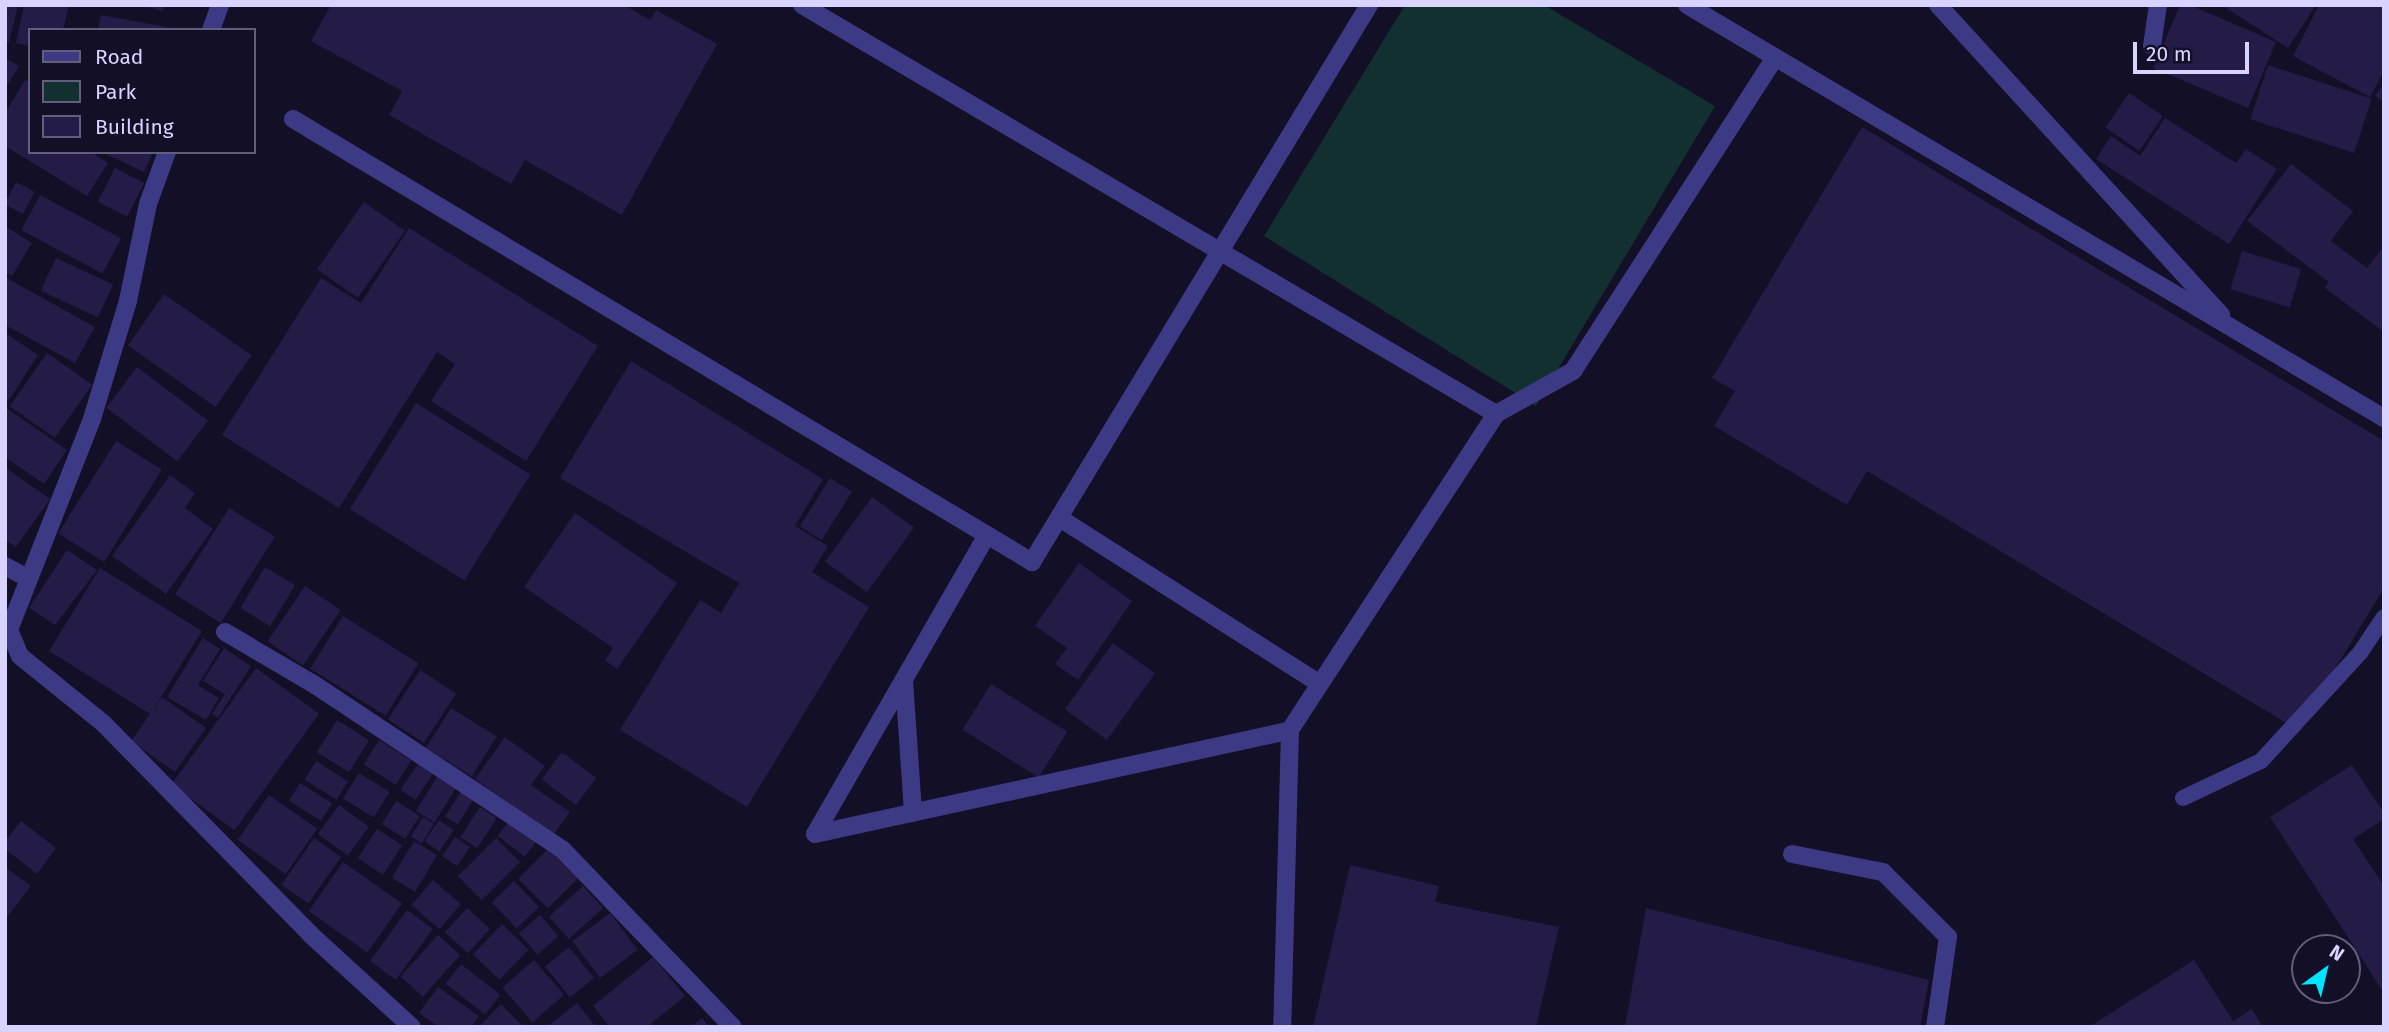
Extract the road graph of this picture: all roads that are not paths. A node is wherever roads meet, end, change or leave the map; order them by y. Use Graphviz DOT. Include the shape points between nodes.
graph roads {
  1 [pos="220,5"];
  2 [pos="803,5"];
  3 [pos="1369,5"];
  4 [pos="1686,5"];
  5 [pos="1938,5"];
  6 [pos="2158,5"];
  7 [pos="212,28"];
  8 [pos="2152,46"];
  9 [pos="1775,58"];
  10 [pos="293,119"];
  11 [pos="166,154"];
  12 [pos="1221,252"];
  13 [pos="2234,329"];
  14 [pos="1496,414"];
  15 [pos="2384,418"];
  16 [pos="1061,519"];
  17 [pos="987,535"];
  18 [pos="5,566"];
  19 [pos="29,579"];
  20 [pos="2384,617"];
  21 [pos="7,632"];
  22 [pos="225,632"];
  23 [pos="904,680"];
  24 [pos="1320,684"];
  25 [pos="1290,730"];
  26 [pos="2183,798"];
  27 [pos="913,813"];
  28 [pos="1792,854"];
  29 [pos="412,1027"];
  30 [pos="733,1027"];
  31 [pos="1282,1027"];
  32 [pos="1935,1027"];
  1 -- 7 [label="street"];
  2 -- 12 [label="street"];
  3 -- 12 [label="street"];
  4 -- 9 [label="street"];
  5 -- 13 [label="street"];
  6 -- 8 [label="street"];
  9 -- 13 [label="street"];
  9 -- 14 [label="street" via="1573,371"];
  10 -- 17 [label="street"];
  11 -- 19 [label="street" via="148,204 128,301 92,419"];
  12 -- 14 [label="street"];
  12 -- 16 [label="street"];
  13 -- 15 [label="street"];
  14 -- 24 [label="street"];
  16 -- 17 [label="street" via="1032,562"];
  16 -- 24 [label="street"];
  17 -- 23 [label="street"];
  18 -- 19 [label="street"];
  19 -- 21 [label="street"];
  20 -- 26 [label="lane" via="2360,653 2261,761"];
  21 -- 29 [label="street" via="20,656 103,723 310,934"];
  22 -- 30 [label="street" via="315,685 564,850"];
  23 -- 27 [label="street"];
  23 -- 27 [label="street" via="815,834"];
  24 -- 25 [label="street"];
  25 -- 27 [label="street"];
  25 -- 31 [label="street"];
  28 -- 32 [label="street" via="1883,872 1948,937"];
}
